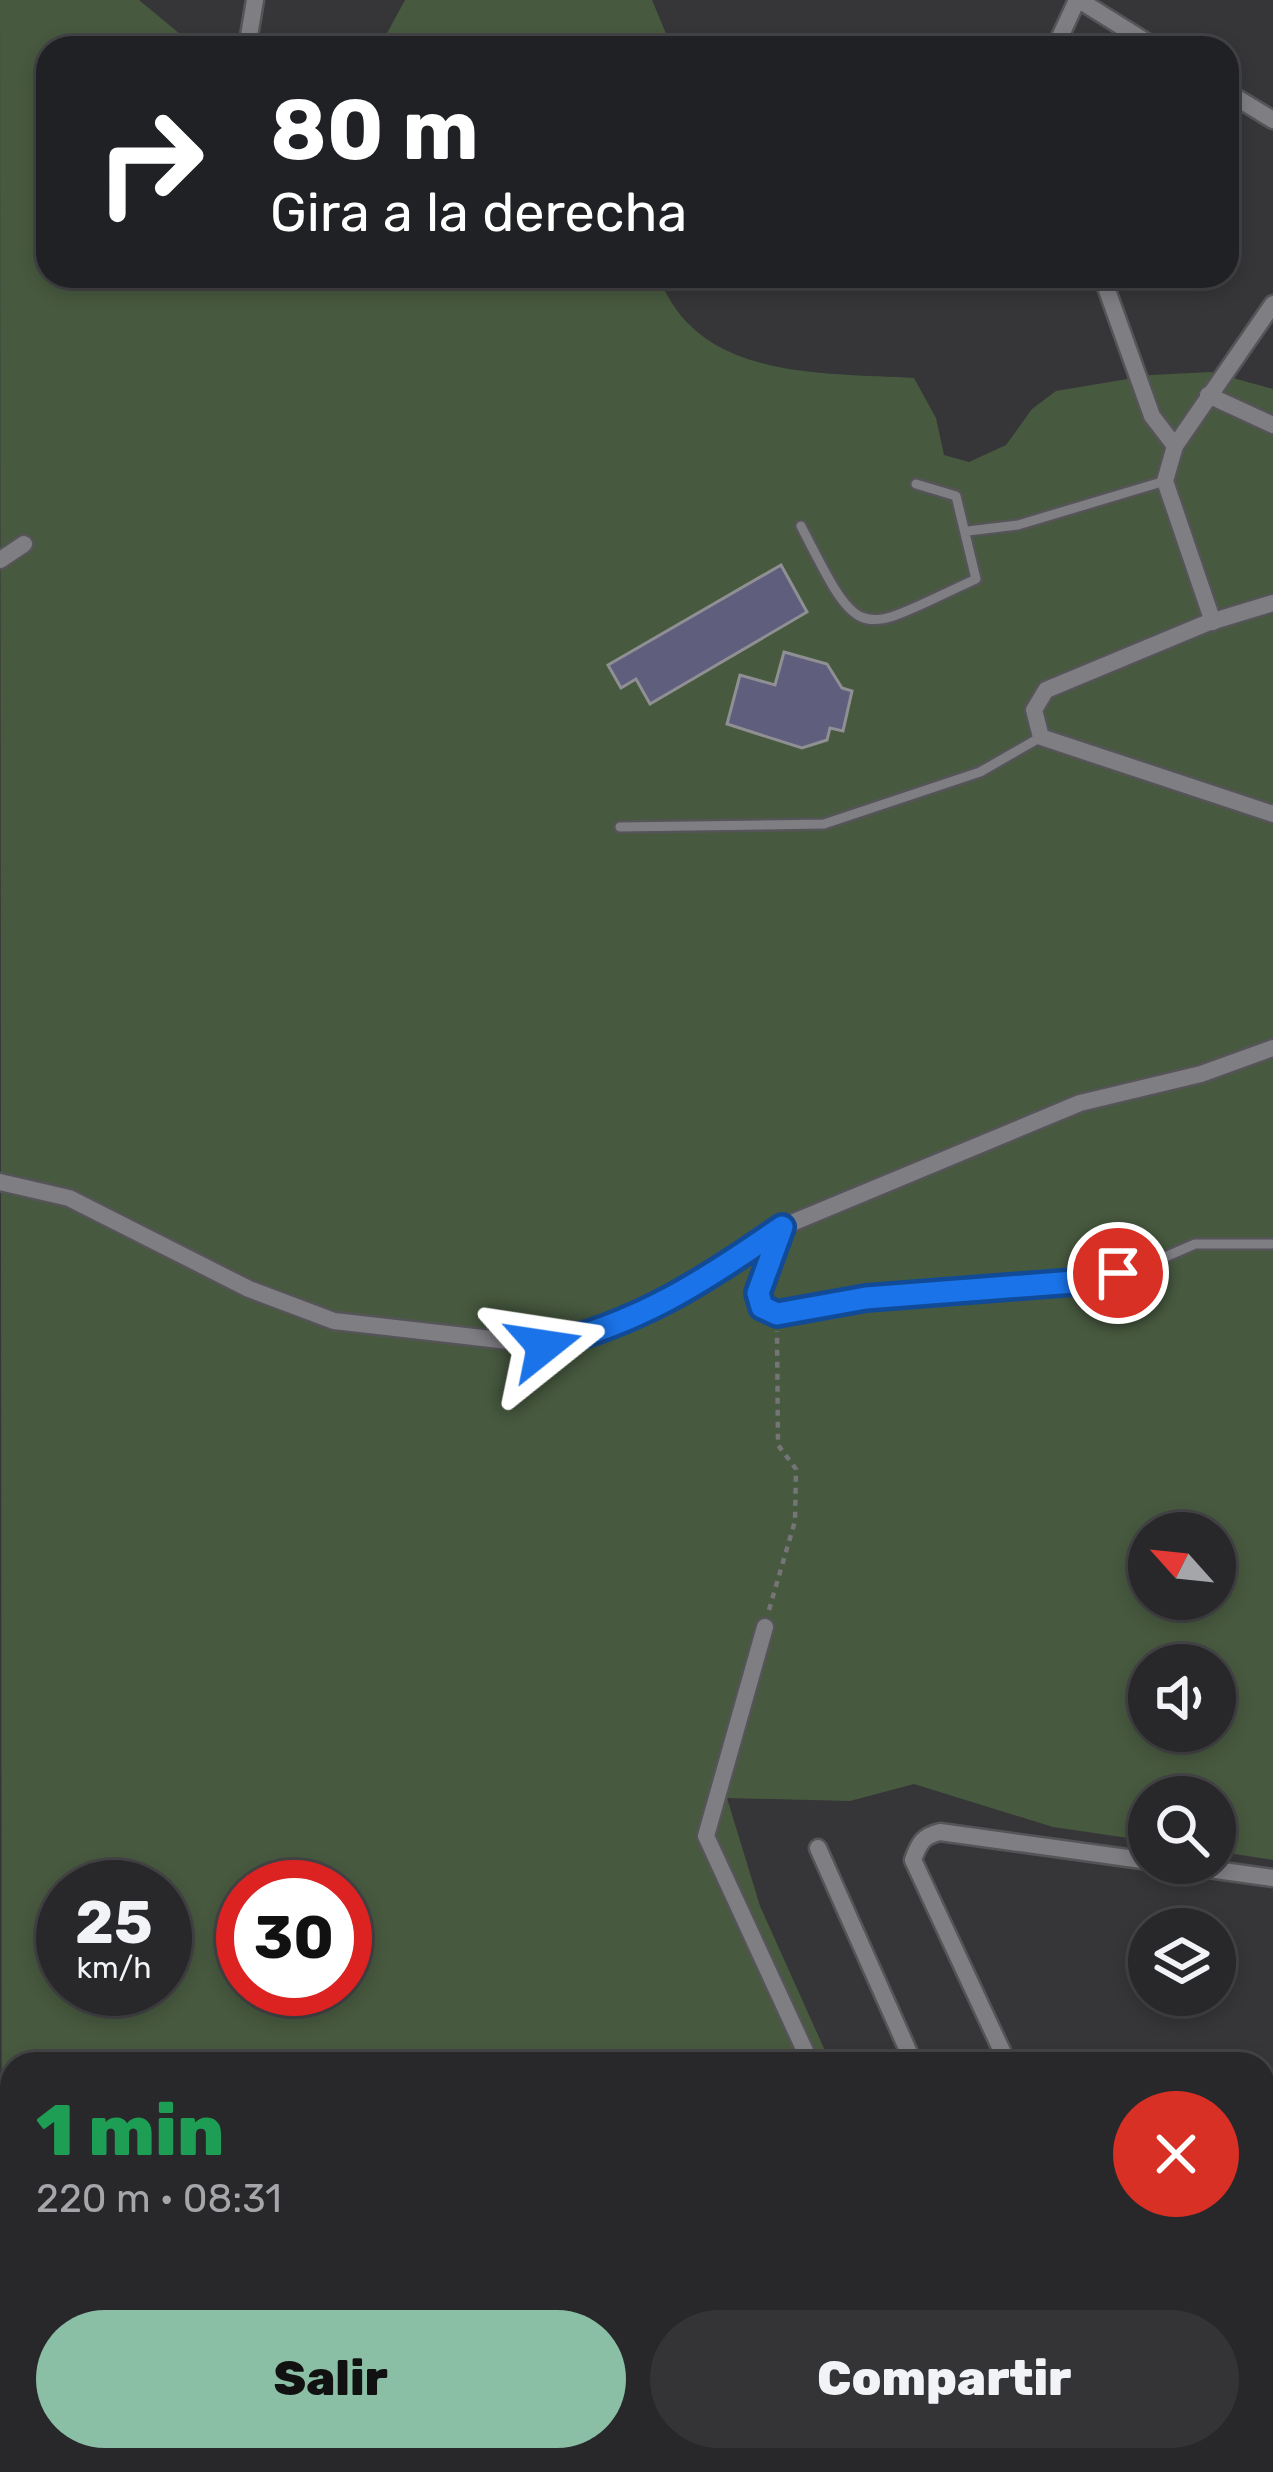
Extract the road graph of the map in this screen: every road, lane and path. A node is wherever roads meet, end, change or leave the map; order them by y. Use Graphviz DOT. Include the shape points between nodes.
graph roads {
  1 [pos="255,0"];
  2 [pos="1078,0"];
  3 [pos="249,36"];
  4 [pos="1060,36"];
  5 [pos="1136,36"];
  6 [pos="1239,99"];
  7 [pos="1273,120"];
  8 [pos="1106,288"];
  9 [pos="1273,304"];
  10 [pos="1208,395"];
  11 [pos="1273,425"];
  12 [pos="1175,446"];
  13 [pos="1165,481"];
  14 [pos="916,484"];
  15 [pos="801,526"];
  16 [pos="968,531"];
  17 [pos="24,544"];
  18 [pos="0,560"];
  19 [pos="1273,603"];
  20 [pos="1213,622"];
  21 [pos="1041,737"];
  22 [pos="1273,814"];
  23 [pos="620,827"];
  24 [pos="1273,1048"];
  25 [pos="0,1182"];
  26 [pos="782,1227"];
  27 [pos="1273,1244"];
  28 [pos="777,1314"];
  29 [pos="765,1627"];
  30 [pos="818,1848"];
  31 [pos="1128,1858"];
  32 [pos="1236,1872"];
  33 [pos="1273,1877"];
  34 [pos="805,2052"];
  35 [pos="909,2052"];
  36 [pos="1002,2052"];
  1 -- 3 [label="street"];
  2 -- 4 [label="street"];
  2 -- 5 [label="street"];
  6 -- 7 [label="street"];
  8 -- 12 [label="street" via="1152,416"];
  9 -- 10 [label="street"];
  10 -- 11 [label="street"];
  10 -- 12 [label="street"];
  12 -- 13 [label="street"];
  13 -- 16 [label="lane" via="1018,525"];
  13 -- 20 [label="street"];
  14 -- 16 [label="lane" via="956,496"];
  15 -- 16 [label="lane" via="842,606 880,623 976,579"];
  17 -- 18 [label="street"];
  19 -- 20 [label="street"];
  20 -- 21 [label="street" via="1046,690 1034,710"];
  21 -- 22 [label="street"];
  21 -- 23 [label="lane" via="980,772 824,824"];
  24 -- 26 [label="street" via="1080,1103"];
  25 -- 26 [label="street" via="69,1198 334,1321 544,1346 677,1299"];
  26 -- 28 [label="lane" via="758,1293 762,1307"];
  27 -- 28 [label="lane" via="1195,1244 1087,1281 866,1298"];
  28 -- 29 [label="path" via="778,1445 796,1469 795,1521"];
  29 -- 34 [label="street" via="706,1836"];
  30 -- 35 [label="street"];
  31 -- 36 [label="street" via="940,1832 918,1845 913,1860"];
  32 -- 33 [label="street"];
}
